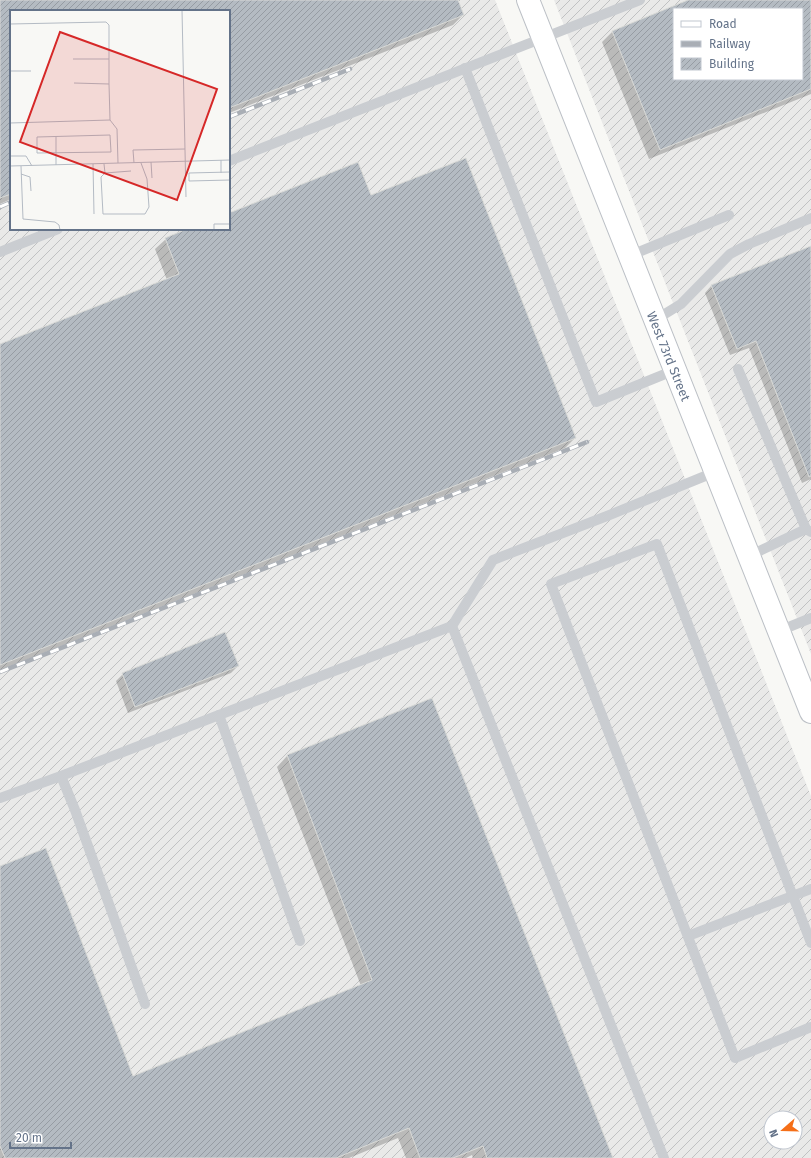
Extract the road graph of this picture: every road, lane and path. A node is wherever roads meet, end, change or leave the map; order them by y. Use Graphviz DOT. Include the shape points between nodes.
graph roads {
  1 [pos="528,0"];
  2 [pos="640,0"];
  3 [pos="542,37"];
  4 [pos="465,68"];
  5 [pos="230,161"];
  6 [pos="729,215"];
  7 [pos="811,218"];
  8 [pos="55,230"];
  9 [pos="0,252"];
  10 [pos="629,256"];
  11 [pos="655,320"];
  12 [pos="738,369"];
  13 [pos="675,370"];
  14 [pos="715,472"];
  15 [pos="809,530"];
  16 [pos="749,556"];
  17 [pos="811,618"];
  18 [pos="452,626"];
  19 [pos="778,631"];
  20 [pos="811,712"];
  21 [pos="219,715"];
  22 [pos="61,776"];
  23 [pos="0,798"];
  24 [pos="811,889"];
  25 [pos="793,896"];
  26 [pos="688,936"];
  27 [pos="300,941"];
  28 [pos="811,943"];
  29 [pos="145,1004"];
  30 [pos="811,1027"];
  31 [pos="664,1158"];
  1 -- 3 [label="street, West 73rd Street"];
  2 -- 3 [label="lane"];
  3 -- 4 [label="lane"];
  3 -- 10 [label="street, West 73rd Street"];
  4 -- 5 [label="lane"];
  4 -- 13 [label="lane" via="596,402"];
  6 -- 10 [label="lane"];
  7 -- 11 [label="lane" via="730,254 681,304"];
  8 -- 9 [label="lane"];
  10 -- 11 [label="street, West 73rd Street"];
  11 -- 13 [label="street, West 73rd Street"];
  12 -- 15 [label="lane"];
  13 -- 14 [label="street, West 73rd Street"];
  14 -- 16 [label="street, West 73rd Street"];
  14 -- 18 [label="lane" via="494,560"];
  15 -- 16 [label="lane"];
  16 -- 19 [label="street, West 73rd Street"];
  17 -- 19 [label="lane"];
  18 -- 21 [label="lane"];
  18 -- 31 [label="lane"];
  19 -- 20 [label="street, West 73rd Street"];
  21 -- 22 [label="lane"];
  21 -- 27 [label="lane"];
  22 -- 23 [label="lane"];
  22 -- 29 [label="lane"];
  24 -- 25 [label="lane"];
  25 -- 26 [label="lane"];
  25 -- 26 [label="lane" via="656,544 608,561 551,584"];
  25 -- 28 [label="lane"];
  26 -- 30 [label="lane" via="735,1058"];
}
